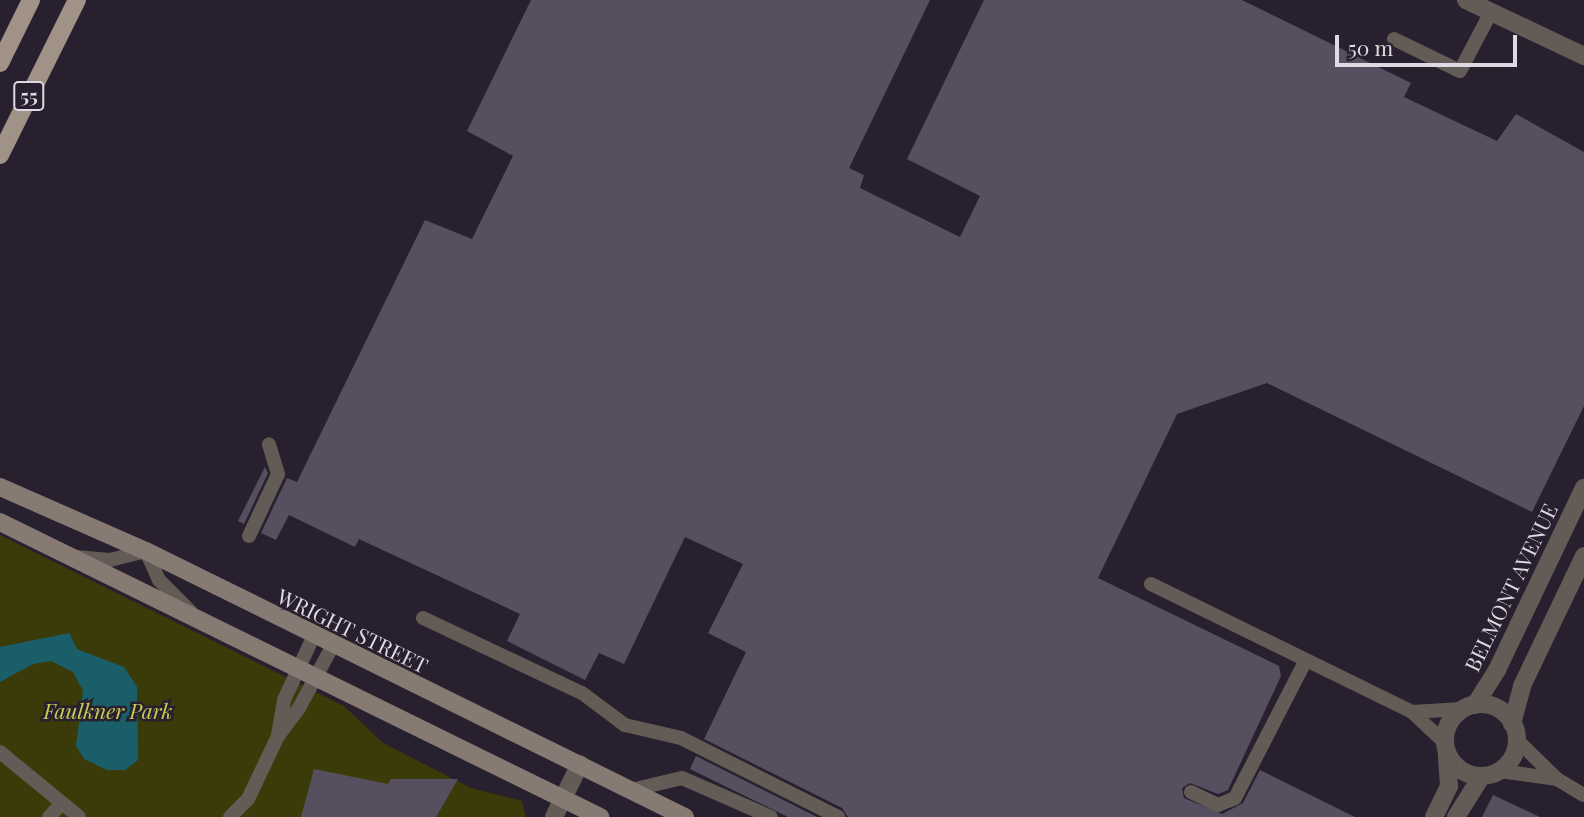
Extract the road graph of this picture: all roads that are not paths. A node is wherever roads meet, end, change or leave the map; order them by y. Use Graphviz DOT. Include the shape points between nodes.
graph roads {
  1 [pos="31,0"];
  2 [pos="77,0"];
  3 [pos="1466,0"];
  4 [pos="1491,12"];
  5 [pos="1394,39"];
  6 [pos="1584,56"];
  7 [pos="0,63"];
  8 [pos="0,155"];
  9 [pos="269,444"];
  10 [pos="0,487"];
  11 [pos="1584,488"];
  12 [pos="0,522"];
  13 [pos="248,536"];
  14 [pos="146,551"];
  15 [pos="1584,556"];
  16 [pos="69,557"];
  17 [pos="1151,584"];
  18 [pos="194,615"];
  19 [pos="423,618"];
  20 [pos="314,635"];
  21 [pos="333,645"];
  22 [pos="1306,660"];
  23 [pos="298,669"];
  24 [pos="316,678"];
  25 [pos="1469,707"];
  26 [pos="1412,712"];
  27 [pos="1514,732"];
  28 [pos="278,736"];
  29 [pos="1445,747"];
  30 [pos="0,752"];
  31 [pos="580,764"];
  32 [pos="1500,771"];
  33 [pos="1481,777"];
  34 [pos="1557,779"];
  35 [pos="631,790"];
  36 [pos="1191,792"];
  37 [pos="1584,795"];
  38 [pos="563,800"];
  39 [pos="60,805"];
  40 [pos="49,817"];
  41 [pos="79,817"];
  42 [pos="230,817"];
  43 [pos="554,817"];
  44 [pos="600,817"];
  45 [pos="685,817"];
  46 [pos="771,817"];
  47 [pos="838,817"];
  48 [pos="1434,817"];
  49 [pos="1457,817"];
  1 -- 7 [label="main road, 55"];
  2 -- 8 [label="main road, 55"];
  3 -- 4 [label="street"];
  4 -- 5 [label="lane" via="1460,71"];
  4 -- 6 [label="street"];
  9 -- 13 [label="lane" via="278,474"];
  10 -- 14 [label="street, WRIGHT STREET"];
  11 -- 25 [label="street, BELMONT AVENUE" via="1497,670"];
  12 -- 16 [label="street"];
  14 -- 16 [label="lane" via="110,560"];
  14 -- 18 [label="lane" via="159,580"];
  14 -- 20 [label="street, WRIGHT STREET"];
  15 -- 27 [label="street" via="1522,686"];
  16 -- 18 [label="street"];
  17 -- 22 [label="lane"];
  18 -- 23 [label="street"];
  19 -- 47 [label="lane" via="582,693 625,726 681,738"];
  20 -- 21 [label="street, WRIGHT STREET"];
  20 -- 23 [label="lane"];
  21 -- 24 [label="lane"];
  21 -- 31 [label="street, WRIGHT STREET"];
  22 -- 26 [label="lane"];
  22 -- 36 [label="lane" via="1235,798 1218,805"];
  23 -- 24 [label="street"];
  23 -- 28 [label="lane" via="284,701"];
  24 -- 28 [label="lane"];
  24 -- 38 [label="street"];
  25 -- 26 [label="lane"];
  25 -- 27 [label="street, BELMONT AVENUE" via="1497,708"];
  25 -- 29 [label="street, BELMONT AVENUE" via="1452,718"];
  26 -- 29 [label="lane"];
  27 -- 32 [label="street" via="1509,763"];
  27 -- 34 [label="lane"];
  28 -- 42 [label="lane" via="248,799"];
  29 -- 33 [label="street" via="1455,765"];
  29 -- 48 [label="street" via="1449,786"];
  30 -- 39 [label="lane"];
  31 -- 35 [label="street, WRIGHT STREET"];
  31 -- 38 [label="street"];
  32 -- 33 [label="street"];
  32 -- 34 [label="lane"];
  33 -- 49 [label="street"];
  34 -- 37 [label="lane"];
  35 -- 45 [label="street, WRIGHT STREET"];
  35 -- 46 [label="lane" via="682,778"];
  38 -- 43 [label="street"];
  38 -- 44 [label="street"];
  39 -- 40 [label="lane"];
  39 -- 41 [label="lane"];
}
